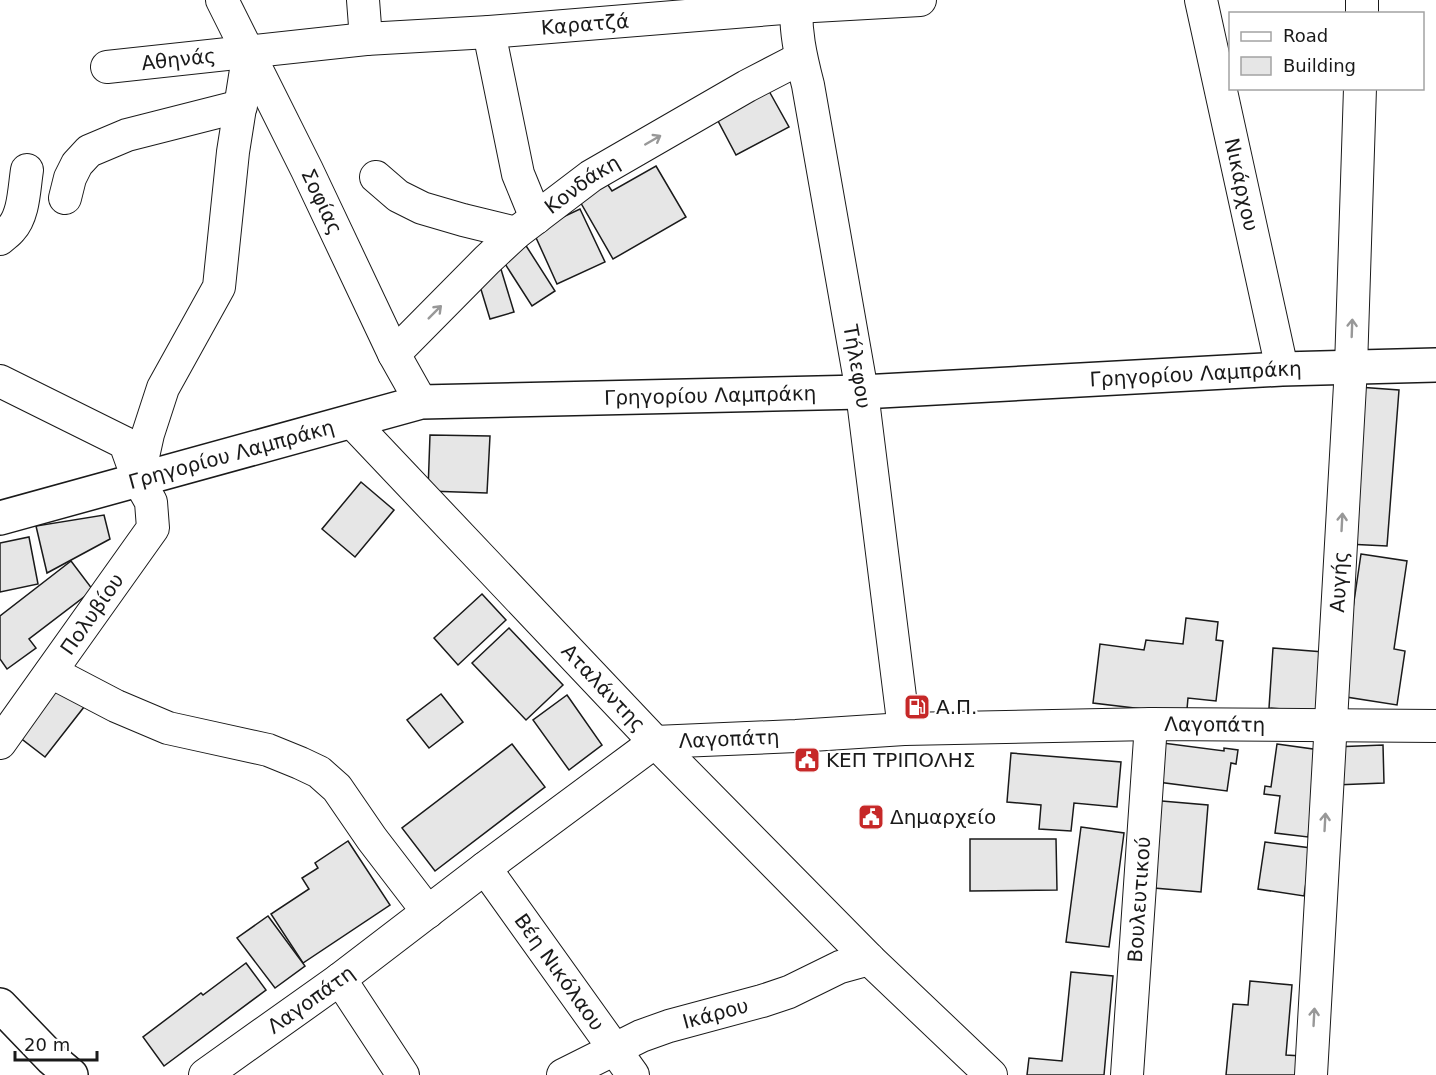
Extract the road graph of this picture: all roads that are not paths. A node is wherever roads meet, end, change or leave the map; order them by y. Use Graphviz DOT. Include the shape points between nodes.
graph roads {
  1 [pos="222,0"];
  2 [pos="363,0"];
  3 [pos="920,0"];
  4 [pos="1201,0"];
  5 [pos="832,2"];
  6 [pos="797,3"];
  7 [pos="489,32"];
  8 [pos="366,39"];
  9 [pos="249,51"];
  10 [pos="801,58"];
  11 [pos="107,67"];
  12 [pos="1360,90"];
  13 [pos="241,106"];
  14 [pos="27,170"];
  15 [pos="376,177"];
  16 [pos="65,198"];
  17 [pos="526,226"];
  18 [pos="0,239"];
  19 [pos="394,354"];
  20 [pos="1436,364"];
  21 [pos="1351,367"];
  22 [pos="1282,369"];
  23 [pos="0,381"];
  24 [pos="862,392"];
  25 [pos="421,402"];
  26 [pos="351,422"];
  27 [pos="138,479"];
  28 [pos="0,518"];
  29 [pos="51,672"];
  30 [pos="1151,724"];
  31 [pos="1331,726"];
  32 [pos="1436,726"];
  33 [pos="904,729"];
  34 [pos="655,742"];
  35 [pos="0,743"];
  36 [pos="485,868"];
  37 [pos="428,912"];
  38 [pos="869,959"];
  39 [pos="340,979"];
  40 [pos="0,1005"];
  41 [pos="614,1049"];
  42 [pos="71,1075"];
  43 [pos="205,1075"];
  44 [pos="403,1075"];
  45 [pos="563,1075"];
  46 [pos="633,1075"];
  47 [pos="991,1075"];
  48 [pos="1126,1075"];
  49 [pos="1311,1075"];
  1 -- 9 [label="street, Σοφίας"];
  2 -- 8 [label="street"];
  3 -- 5 [label="street, Καρατζά"];
  4 -- 22 [label="street, Νικάρχου"];
  5 -- 6 [label="street, Καρατζά"];
  6 -- 7 [label="street, Καρατζά"];
  6 -- 10 [label="street, Τήλεφου"];
  7 -- 8 [label="street, Καρατζά"];
  7 -- 17 [label="street"];
  8 -- 9 [label="street, Καρατζά"];
  9 -- 11 [label="street, Αθηνάς"];
  9 -- 13 [label="street"];
  9 -- 19 [label="street, Σοφίας"];
  17 -- 10 [label="street, Κονδάκη, one-way" via="591,176"];
  10 -- 24 [label="street, Τήλεφου"];
  21 -- 12 [label="street, Αυγής, one-way"];
  13 -- 16 [label="street" via="127,135 89,151 77,164"];
  13 -- 27 [label="street" via="219,287 162,388"];
  14 -- 18 [label="street" via="18,216"];
  15 -- 17 [label="street" via="398,196 422,208 462,220"];
  19 -- 17 [label="street, Κονδάκη, one-way"];
  19 -- 25 [label="street, Σοφίας"];
  20 -- 21 [label="main road, Γρηγορίου Λαμπράκη"];
  21 -- 22 [label="main road, Γρηγορίου Λαμπράκη"];
  31 -- 21 [label="street, Αυγής, one-way"];
  22 -- 24 [label="main road, Γρηγορίου Λαμπράκη"];
  23 -- 27 [label="street, Πολυβίου" via="125,443"];
  24 -- 25 [label="main road, Γρηγορίου Λαμπράκη"];
  24 -- 33 [label="street, Τήλεφου"];
  25 -- 26 [label="main road, Γρηγορίου Λαμπράκη"];
  26 -- 27 [label="main road, Γρηγορίου Λαμπράκη"];
  26 -- 34 [label="street, Αταλάντης"];
  27 -- 28 [label="main road, Γρηγορίου Λαμπράκη"];
  27 -- 29 [label="street, Πολυβίου" via="151,502 153,528"];
  29 -- 35 [label="street, Πολυβίου"];
  29 -- 37 [label="street" via="168,728 268,750 319,772 337,788"];
  30 -- 31 [label="street, Λαγοπάτη"];
  30 -- 33 [label="street, Λαγοπάτη"];
  30 -- 48 [label="street, Βουλευτικού"];
  31 -- 32 [label="street, Λαγοπάτη"];
  49 -- 31 [label="street, Αυγής, one-way"];
  33 -- 34 [label="street, Λαγοπάτη"];
  34 -- 36 [label="street, Λαγοπάτη"];
  34 -- 38 [label="street, Αταλάντης"];
  36 -- 37 [label="street, Λαγοπάτη"];
  36 -- 41 [label="street, Βέη Νικόλαου"];
  37 -- 39 [label="street, Λαγοπάτη"];
  38 -- 41 [label="street, Ικάρου" via="840,967 789,992 669,1026"];
  38 -- 47 [label="street, Αταλάντης"];
  39 -- 43 [label="street, Λαγοπάτη"];
  39 -- 44 [label="street"];
  40 -- 42 [label="main road"];
  41 -- 45 [label="street, Ικάρου"];
  41 -- 46 [label="street, Βέη Νικόλαου"];
}
